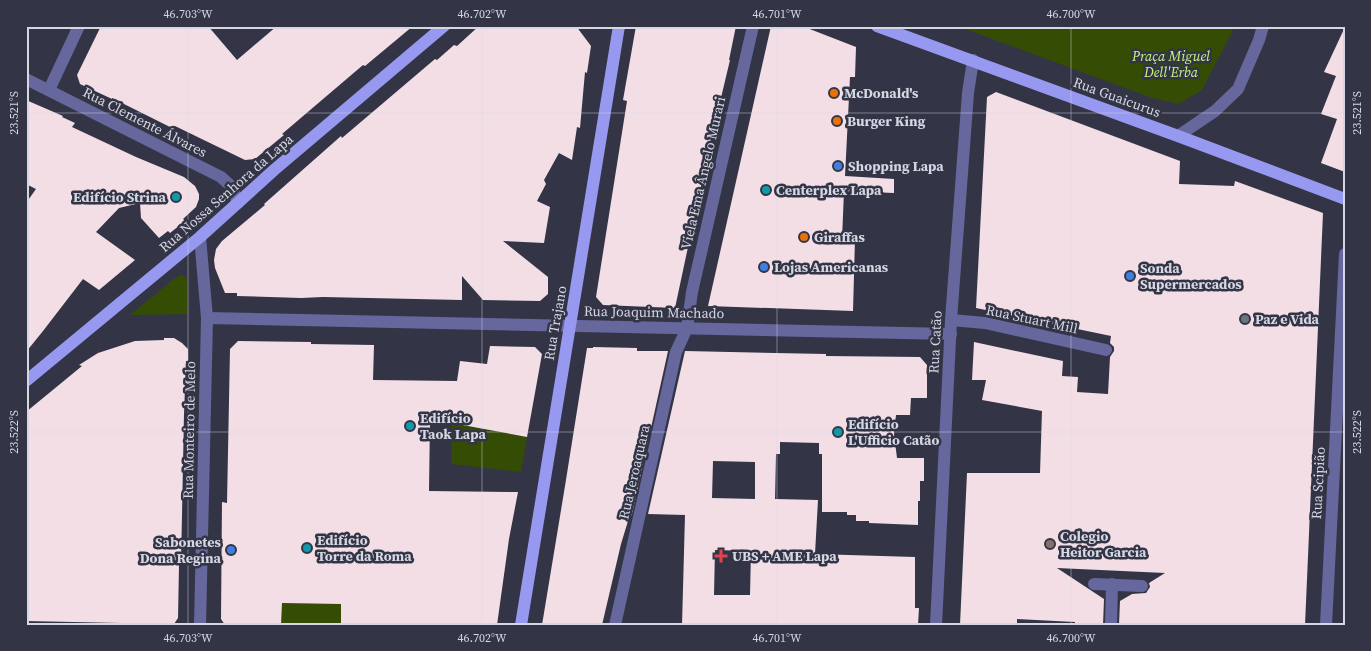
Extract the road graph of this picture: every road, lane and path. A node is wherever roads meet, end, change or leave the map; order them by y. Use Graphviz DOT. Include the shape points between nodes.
graph roads {
  1 [pos="79,26"];
  2 [pos="444,26"];
  3 [pos="619,26"];
  4 [pos="752,26"];
  5 [pos="877,26"];
  6 [pos="1263,26"];
  7 [pos="894,30"];
  8 [pos="973,60"];
  9 [pos="26,79"];
  10 [pos="49,90"];
  11 [pos="1178,136"];
  12 [pos="1345,199"];
  13 [pos="238,203"];
  14 [pos="200,236"];
  15 [pos="1345,254"];
  16 [pos="207,318"];
  17 [pos="951,320"];
  18 [pos="570,325"];
  19 [pos="687,328"];
  20 [pos="951,334"];
  21 [pos="1106,350"];
  22 [pos="26,381"];
  23 [pos="1094,584"];
  24 [pos="1112,584"];
  25 [pos="1142,586"];
  26 [pos="200,625"];
  27 [pos="520,625"];
  28 [pos="615,625"];
  29 [pos="936,625"];
  30 [pos="1111,625"];
  31 [pos="1326,625"];
  1 -- 10 [label="street"];
  2 -- 13 [label="main road, Rua Nossa Senhora da Lapa"];
  3 -- 18 [label="main road, Rua Trajano"];
  4 -- 19 [label="street, Viela Ema Ângelo Murari" via="692,292"];
  5 -- 7 [label="main road, Rua Guaicurus"];
  6 -- 11 [label="street" via="1238,89 1215,111"];
  7 -- 8 [label="main road, Rua Guaicurus"];
  8 -- 11 [label="main road, Rua Guaicurus"];
  8 -- 17 [label="street, Rua Catão"];
  9 -- 10 [label="street, Rua Clemente Álvares"];
  10 -- 13 [label="street, Rua Clemente Álvares" via="221,177 232,187"];
  11 -- 12 [label="main road, Rua Guaicurus"];
  13 -- 14 [label="main road, Rua Nossa Senhora da Lapa"];
  14 -- 16 [label="street, Rua Monteiro de Melo"];
  14 -- 22 [label="main road, Rua Nossa Senhora da Lapa"];
  15 -- 31 [label="street, Rua Scipião"];
  16 -- 18 [label="street, Rua Joaquim Machado"];
  16 -- 26 [label="street, Rua Monteiro de Melo"];
  17 -- 20 [label="street, Rua Catão"];
  17 -- 21 [label="street, Rua Stuart Mill" via="985,323"];
  18 -- 19 [label="street, Rua Joaquim Machado"];
  18 -- 27 [label="main road, Rua Trajano"];
  19 -- 20 [label="street, Rua Joaquim Machado"];
  19 -- 28 [label="street, Rua Jeroaquara" via="676,352"];
  20 -- 29 [label="street, Rua Catão"];
  23 -- 24 [label="street"];
  24 -- 25 [label="street"];
  24 -- 30 [label="street"];
}
